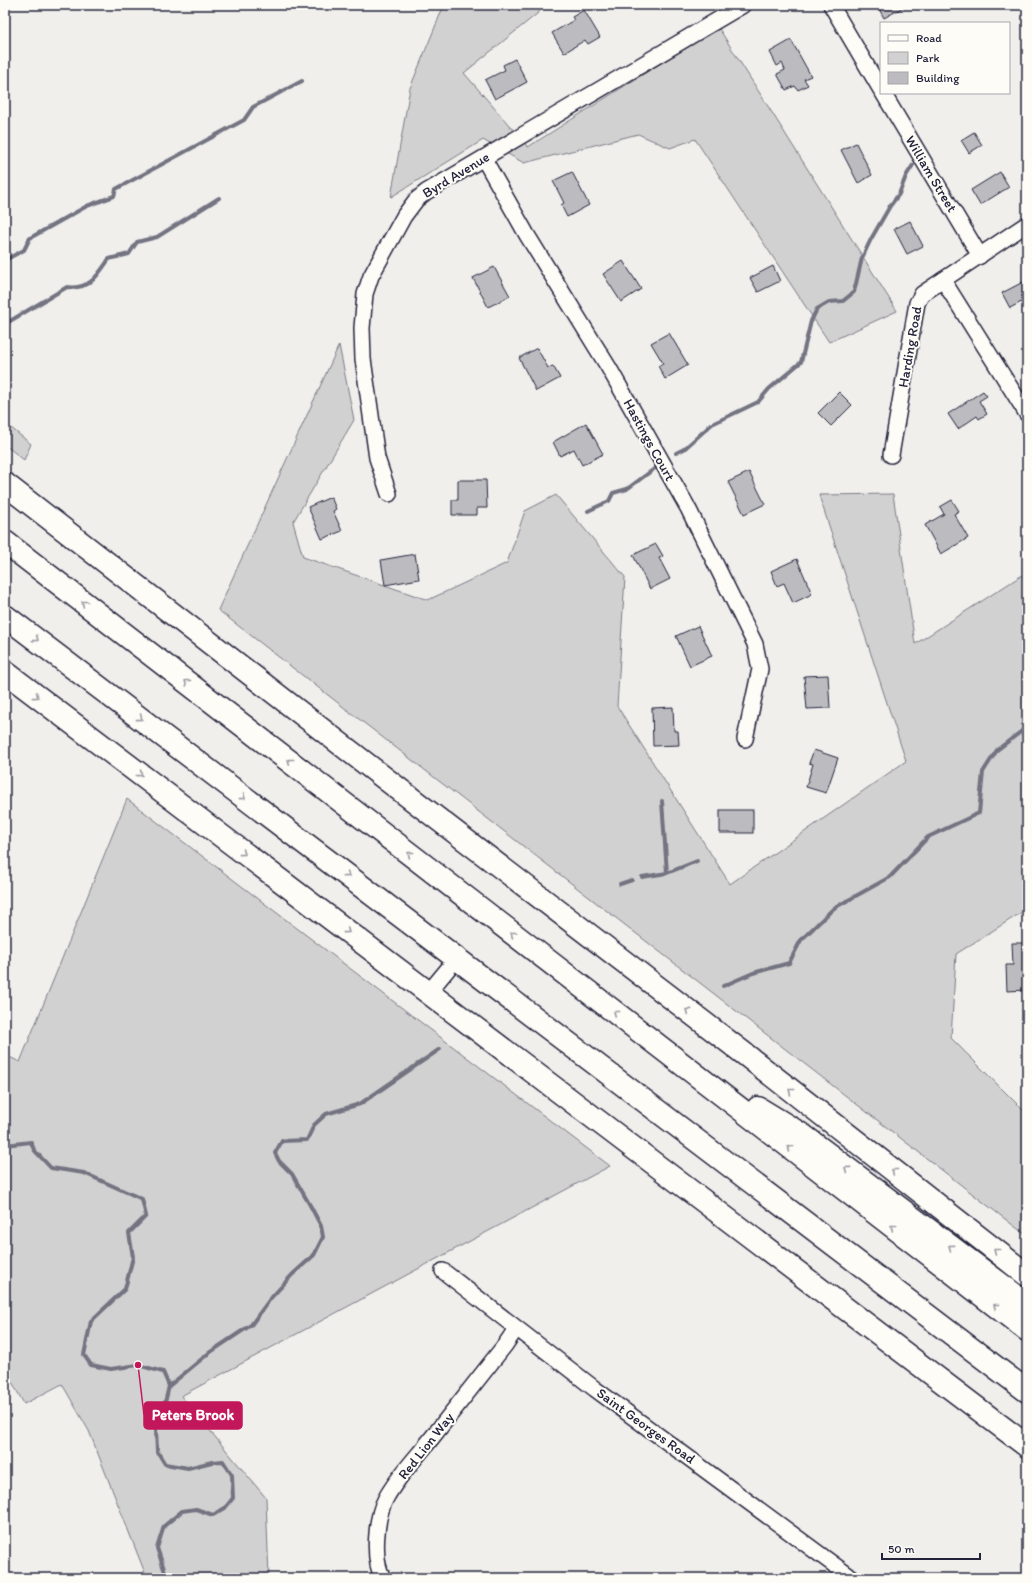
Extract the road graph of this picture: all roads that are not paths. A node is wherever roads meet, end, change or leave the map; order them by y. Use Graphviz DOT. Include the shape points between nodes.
graph roads {
  1 [pos="743,5"];
  2 [pos="831,5"];
  3 [pos="880,88"];
  4 [pos="884,94"];
  5 [pos="484,159"];
  6 [pos="1027,224"];
  7 [pos="980,256"];
  8 [pos="944,280"];
  9 [pos="1027,414"];
  10 [pos="891,454"];
  11 [pos="5,484"];
  12 [pos="389,494"];
  13 [pos="5,542"];
  14 [pos="5,616"];
  15 [pos="5,672"];
  16 [pos="745,739"];
  17 [pos="457,958"];
  18 [pos="428,993"];
  19 [pos="647,1037"];
  20 [pos="443,1271"];
  21 [pos="1027,1275"];
  22 [pos="1027,1304"];
  23 [pos="516,1329"];
  24 [pos="1027,1330"];
  25 [pos="1027,1391"];
  26 [pos="1027,1446"];
  27 [pos="383,1578"];
  28 [pos="852,1578"];
  1 -- 5 [label="street, Byrd Avenue"];
  2 -- 3 [label="street"];
  4 -- 7 [label="street, William Street"];
  5 -- 12 [label="street, Byrd Avenue" via="416,200 404,216 371,276 365,294 363,359 377,458"];
  5 -- 16 [label="street, Hastings Court" via="527,235 609,368 688,508 755,644 760,669"];
  6 -- 7 [label="street, Harding Road"];
  7 -- 8 [label="street, Harding Road"];
  8 -- 9 [label="street"];
  8 -- 10 [label="street, Harding Road" via="922,294 917,303"];
  21 -- 11 [label="highway, one-way"];
  19 -- 13 [label="highway, one-way"];
  14 -- 17 [label="highway, one-way"];
  15 -- 18 [label="highway, one-way"];
  17 -- 18 [label="street"];
  17 -- 25 [label="highway"];
  18 -- 26 [label="highway"];
  22 -- 19 [label="highway, one-way" via="804,1136"];
  24 -- 19 [label="highway, one-way"];
  20 -- 23 [label="street, Saint Georges Road"];
  23 -- 27 [label="street, Red Lion Way" via="386,1498 376,1548 380,1574"];
  23 -- 28 [label="street, Saint Georges Road"];
}
